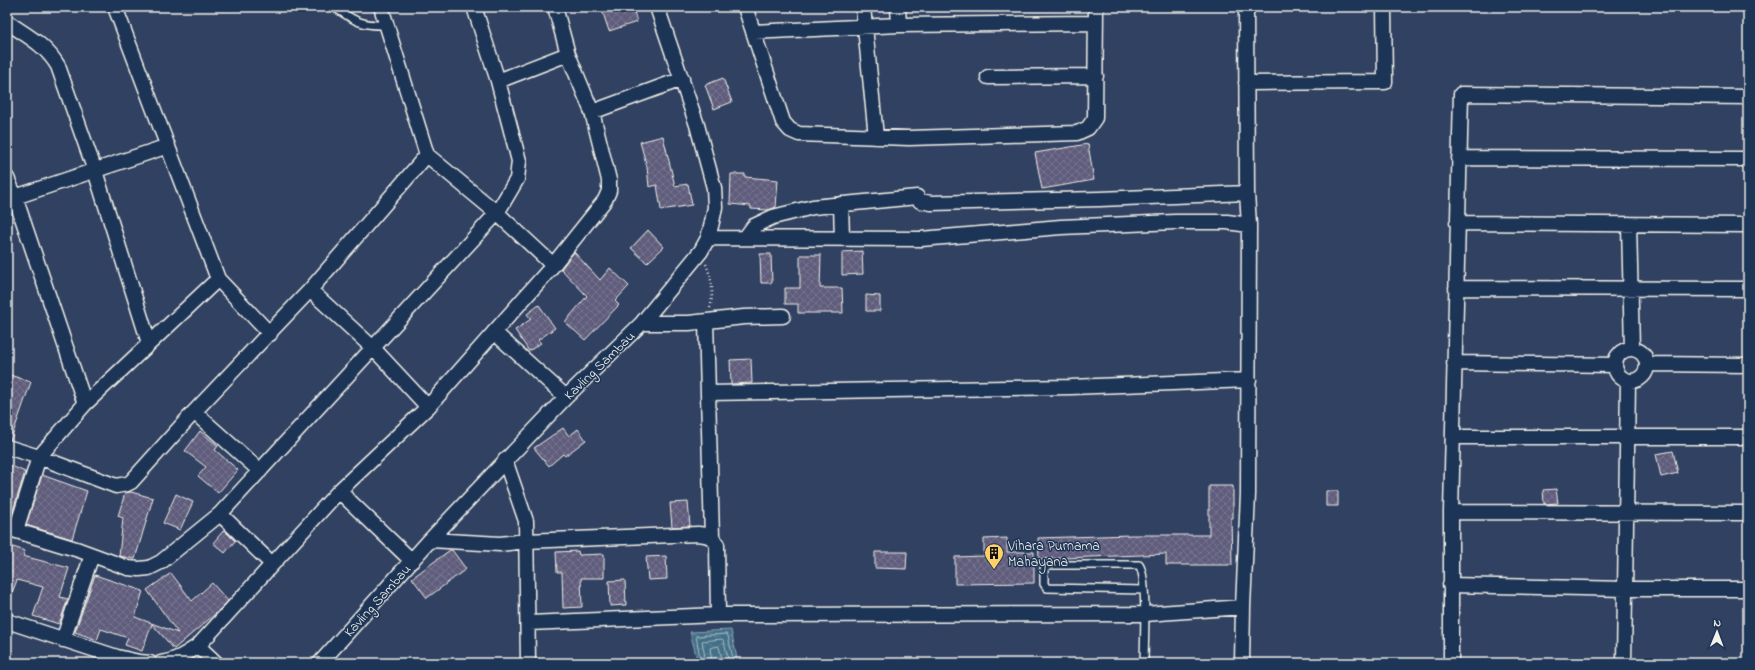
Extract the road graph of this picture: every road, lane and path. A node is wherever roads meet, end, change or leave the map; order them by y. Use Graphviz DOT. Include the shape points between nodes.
graph roads {
  1 [pos="115,7"];
  2 [pos="334,7"];
  3 [pos="381,7"];
  4 [pos="474,7"];
  5 [pos="555,7"];
  6 [pos="657,7"];
  7 [pos="745,7"];
  8 [pos="862,7"];
  9 [pos="898,7"];
  10 [pos="1096,7"];
  11 [pos="1246,7"];
  12 [pos="1384,7"];
  13 [pos="7,22"];
  14 [pos="1096,23"];
  15 [pos="387,25"];
  16 [pos="899,25"];
  17 [pos="863,26"];
  18 [pos="753,32"];
  19 [pos="568,54"];
  20 [pos="1096,76"];
  21 [pos="988,77"];
  22 [pos="682,79"];
  23 [pos="498,80"];
  24 [pos="1246,82"];
  25 [pos="1748,97"];
  26 [pos="592,112"];
  27 [pos="876,137"];
  28 [pos="168,146"];
  29 [pos="427,155"];
  30 [pos="1459,158"];
  31 [pos="1748,159"];
  32 [pos="95,171"];
  33 [pos="7,178"];
  34 [pos="1247,193"];
  35 [pos="15,197"];
  36 [pos="840,204"];
  37 [pos="497,213"];
  38 [pos="1458,223"];
  39 [pos="1629,224"];
  40 [pos="1249,225"];
  41 [pos="1748,225"];
  42 [pos="708,238"];
  43 [pos="745,238"];
  44 [pos="842,238"];
  45 [pos="701,251"];
  46 [pos="553,265"];
  47 [pos="218,279"];
  48 [pos="1456,288"];
  49 [pos="1631,288"];
  50 [pos="1748,288"];
  51 [pos="310,290"];
  52 [pos="783,316"];
  53 [pos="706,322"];
  54 [pos="642,323"];
  55 [pos="494,332"];
  56 [pos="270,334"];
  57 [pos="149,343"];
  58 [pos="373,348"];
  59 [pos="1632,349"];
  60 [pos="1454,363"];
  61 [pos="1647,364"];
  62 [pos="1615,365"];
  63 [pos="1748,365"];
  64 [pos="1249,380"];
  65 [pos="1628,381"];
  66 [pos="708,393"];
  67 [pos="566,397"];
  68 [pos="85,404"];
  69 [pos="428,407"];
  70 [pos="194,412"];
  71 [pos="1453,437"];
  72 [pos="1748,437"];
  73 [pos="1628,438"];
  74 [pos="7,447"];
  75 [pos="39,457"];
  76 [pos="506,460"];
  77 [pos="260,471"];
  78 [pos="339,491"];
  79 [pos="1451,512"];
  80 [pos="1627,513"];
  81 [pos="220,514"];
  82 [pos="1748,514"];
  83 [pos="11,529"];
  84 [pos="712,537"];
  85 [pos="430,540"];
  86 [pos="526,541"];
  87 [pos="92,555"];
  88 [pos="412,561"];
  89 [pos="272,564"];
  90 [pos="1450,585"];
  91 [pos="1625,589"];
  92 [pos="1748,589"];
  93 [pos="1144,590"];
  94 [pos="1243,608"];
  95 [pos="1145,614"];
  96 [pos="718,615"];
  97 [pos="7,621"];
  98 [pos="529,623"];
  99 [pos="63,640"];
  100 [pos="198,646"];
  101 [pos="150,663"];
  102 [pos="161,663"];
  103 [pos="216,663"];
  104 [pos="320,663"];
  105 [pos="528,663"];
  106 [pos="1144,663"];
  107 [pos="1242,663"];
  108 [pos="1450,663"];
  109 [pos="1624,663"];
  1 -- 28 [label="street"];
  2 -- 15 [label="lane" via="356,21 370,26"];
  3 -- 15 [label="street"];
  4 -- 23 [label="street"];
  5 -- 19 [label="street"];
  6 -- 22 [label="street, Kavling Sambau"];
  7 -- 18 [label="street"];
  8 -- 17 [label="street"];
  9 -- 16 [label="street"];
  10 -- 14 [label="street"];
  11 -- 24 [label="street"];
  12 -- 24 [label="street" via="1386,82"];
  13 -- 32 [label="street" via="51,54 58,66"];
  14 -- 16 [label="street"];
  14 -- 20 [label="street"];
  15 -- 29 [label="street"];
  16 -- 17 [label="street"];
  17 -- 18 [label="street"];
  17 -- 27 [label="street"];
  18 -- 27 [label="street" via="784,122 790,130 799,134"];
  19 -- 23 [label="street"];
  19 -- 26 [label="street"];
  20 -- 21 [label="street"];
  20 -- 27 [label="street" via="1095,118 1083,132"];
  22 -- 26 [label="street"];
  22 -- 42 [label="street, Kavling Sambau" via="714,188 716,207"];
  23 -- 37 [label="street" via="518,151 519,165 517,179"];
  24 -- 34 [label="street"];
  25 -- 30 [label="street" via="1461,94"];
  26 -- 46 [label="street" via="609,180 608,195"];
  28 -- 32 [label="street"];
  28 -- 47 [label="street"];
  29 -- 37 [label="street"];
  29 -- 51 [label="street"];
  30 -- 31 [label="street"];
  30 -- 38 [label="street"];
  32 -- 35 [label="street"];
  32 -- 57 [label="street"];
  33 -- 35 [label="street"];
  34 -- 36 [label="street" via="931,204 920,201 917,197"];
  34 -- 40 [label="street"];
  35 -- 68 [label="street"];
  36 -- 43 [label="street" via="813,207 773,217 754,226"];
  36 -- 44 [label="street"];
  37 -- 46 [label="street"];
  37 -- 58 [label="street"];
  38 -- 39 [label="street"];
  38 -- 48 [label="street"];
  39 -- 41 [label="street"];
  39 -- 49 [label="street"];
  40 -- 44 [label="street" via="1227,222 1175,222 1053,227 921,239"];
  40 -- 64 [label="street"];
  42 -- 43 [label="street"];
  42 -- 45 [label="street, Kavling Sambau"];
  43 -- 44 [label="street"];
  45 -- 53 [label="path" via="711,276 712,289 711,306"];
  45 -- 54 [label="street, Kavling Sambau"];
  46 -- 55 [label="street"];
  47 -- 56 [label="street"];
  47 -- 57 [label="street"];
  48 -- 49 [label="street"];
  48 -- 60 [label="street"];
  49 -- 50 [label="street"];
  49 -- 59 [label="street"];
  51 -- 56 [label="street"];
  51 -- 58 [label="street"];
  52 -- 53 [label="street" via="744,317"];
  53 -- 54 [label="street"];
  53 -- 66 [label="street"];
  54 -- 67 [label="street, Kavling Sambau"];
  55 -- 67 [label="street"];
  55 -- 69 [label="street"];
  56 -- 70 [label="street"];
  57 -- 68 [label="street"];
  58 -- 69 [label="street"];
  58 -- 77 [label="street"];
  59 -- 61 [label="street" via="1643,354"];
  59 -- 62 [label="street" via="1622,352"];
  60 -- 62 [label="street"];
  60 -- 71 [label="street"];
  61 -- 63 [label="street"];
  61 -- 65 [label="street" via="1646,371 1639,378"];
  62 -- 65 [label="street" via="1619,375"];
  64 -- 66 [label="street" via="1071,387"];
  64 -- 94 [label="street"];
  65 -- 73 [label="street"];
  66 -- 84 [label="street"];
  67 -- 76 [label="street, Kavling Sambau"];
  68 -- 75 [label="street"];
  69 -- 78 [label="street"];
  70 -- 75 [label="street" via="127,484 116,486"];
  70 -- 77 [label="street"];
  71 -- 73 [label="street"];
  71 -- 79 [label="street"];
  72 -- 73 [label="street"];
  73 -- 80 [label="street"];
  74 -- 75 [label="street"];
  75 -- 83 [label="street"];
  76 -- 85 [label="street, Kavling Sambau"];
  76 -- 86 [label="street" via="526,522"];
  77 -- 81 [label="street"];
  78 -- 88 [label="street"];
  78 -- 89 [label="street"];
  79 -- 80 [label="street"];
  79 -- 90 [label="street"];
  80 -- 82 [label="street"];
  80 -- 91 [label="street"];
  81 -- 87 [label="street" via="161,562 149,568 128,568"];
  81 -- 89 [label="street"];
  83 -- 87 [label="street"];
  84 -- 86 [label="street" via="698,534"];
  84 -- 96 [label="street" via="717,545"];
  85 -- 86 [label="street" via="500,544"];
  85 -- 88 [label="street, Kavling Sambau"];
  86 -- 98 [label="street"];
  87 -- 99 [label="street"];
  88 -- 104 [label="street, Kavling Sambau"];
  89 -- 100 [label="street"];
  90 -- 91 [label="street"];
  90 -- 108 [label="street"];
  91 -- 92 [label="street"];
  91 -- 109 [label="street"];
  93 -- 93 [label="lane" via="1142,569 1137,564 1048,565 1044,569 1044,584 1047,588"];
  93 -- 95 [label="lane"];
  94 -- 95 [label="street"];
  94 -- 107 [label="street"];
  95 -- 96 [label="street"];
  95 -- 106 [label="lane"];
  96 -- 98 [label="street"];
  97 -- 99 [label="street"];
  98 -- 105 [label="street"];
  99 -- 101 [label="street" via="117,657"];
  100 -- 102 [label="street" via="183,657"];
  100 -- 103 [label="street"];
}
